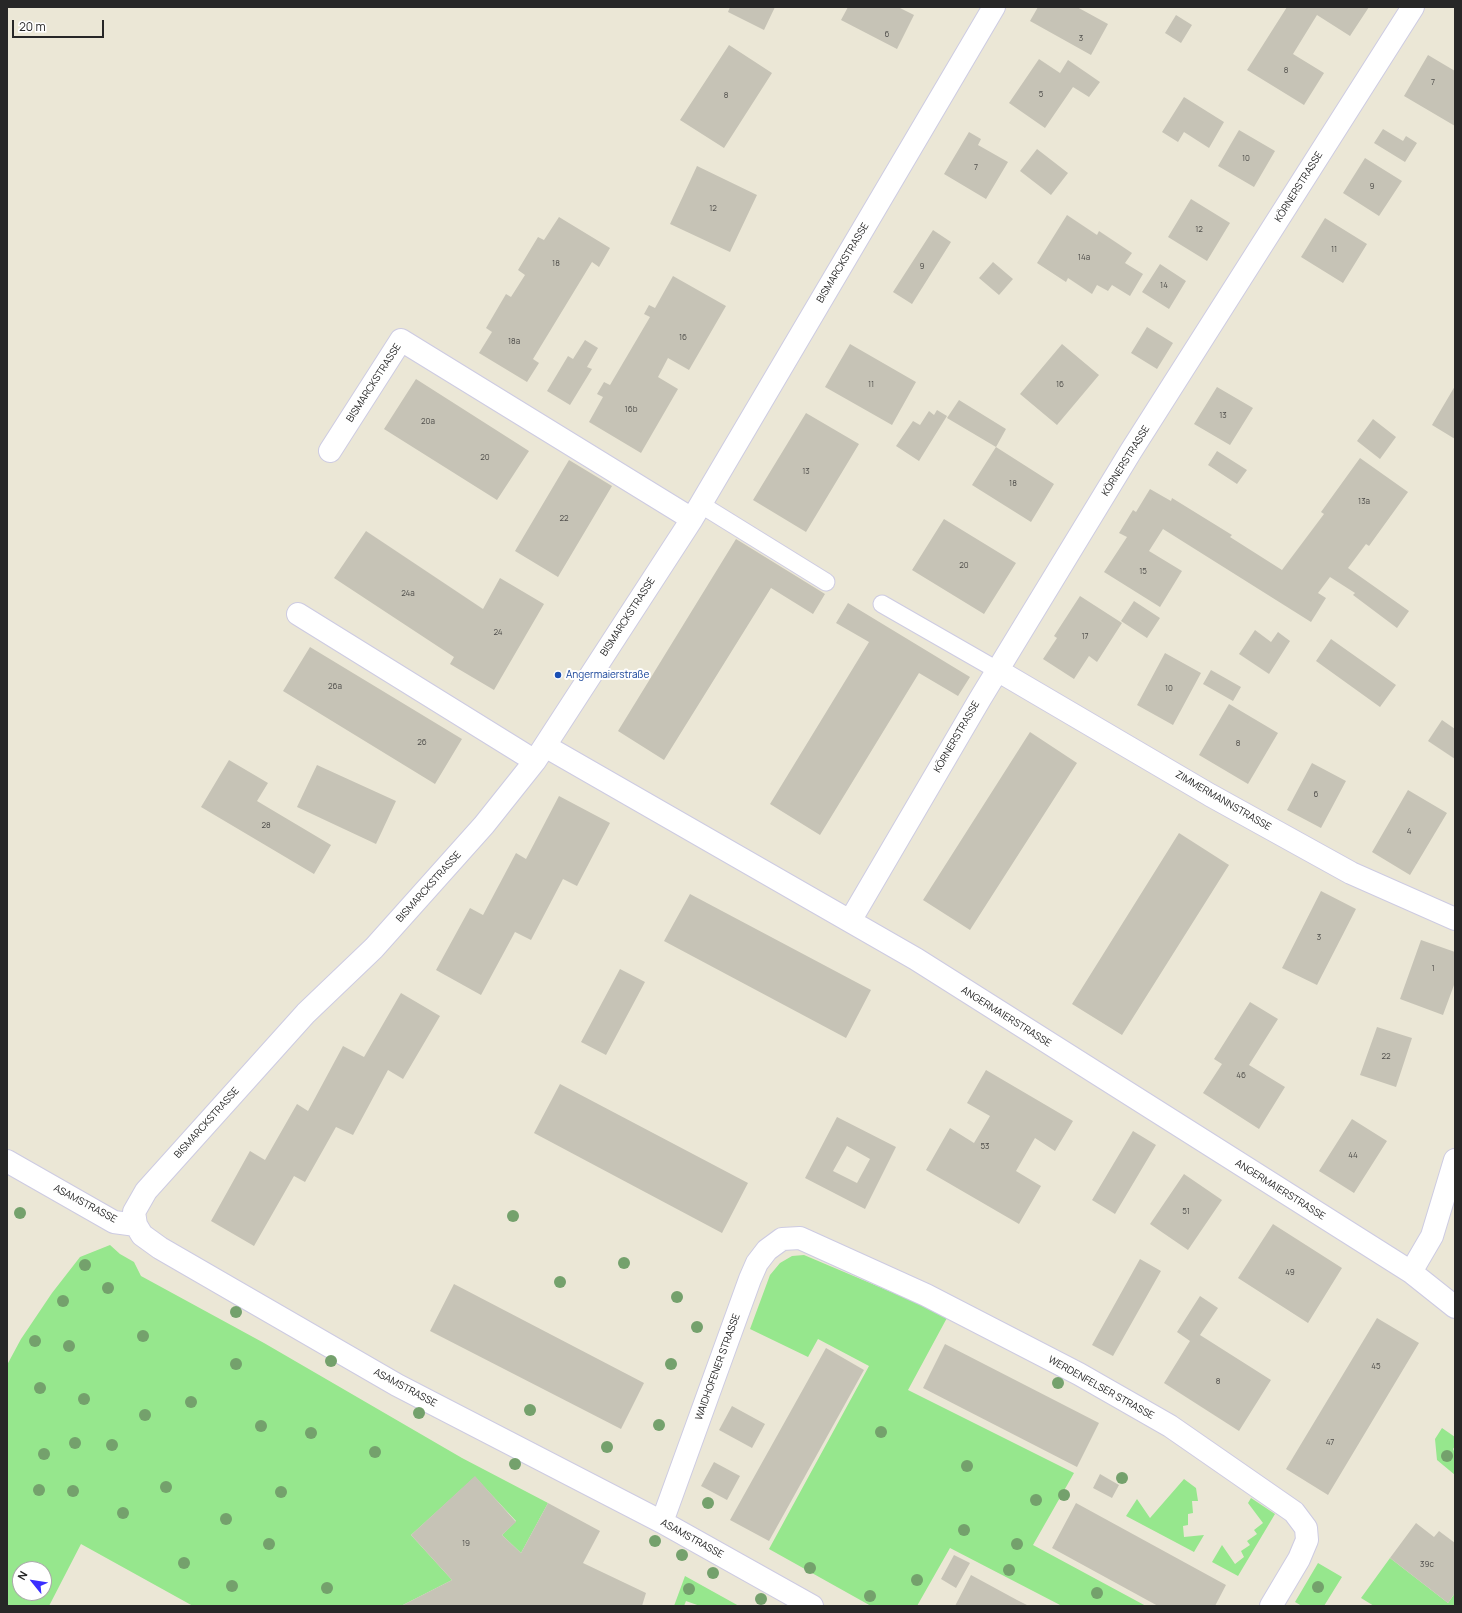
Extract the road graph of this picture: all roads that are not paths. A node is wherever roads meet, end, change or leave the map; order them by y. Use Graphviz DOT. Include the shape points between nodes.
graph roads {
  1 [pos="994,7"];
  2 [pos="1413,7"];
  3 [pos="330,451"];
  4 [pos="696,511"];
  5 [pos="826,582"];
  6 [pos="882,604"];
  7 [pos="298,614"];
  8 [pos="997,670"];
  9 [pos="540,753"];
  10 [pos="1455,919"];
  11 [pos="850,921"];
  12 [pos="1455,1160"];
  13 [pos="7,1161"];
  14 [pos="136,1225"];
  15 [pos="800,1238"];
  16 [pos="1411,1272"];
  17 [pos="1455,1307"];
  18 [pos="662,1522"];
  19 [pos="812,1606"];
  20 [pos="1271,1606"];
  1 -- 4 [label="street, BISMARCKSTRASSE"];
  2 -- 8 [label="street, KÖRNERSTRASSE" via="1131,451"];
  3 -- 4 [label="street, BISMARCKSTRASSE" via="401,340"];
  4 -- 5 [label="lane"];
  4 -- 9 [label="street, BISMARCKSTRASSE"];
  6 -- 8 [label="lane"];
  7 -- 9 [label="street, ANGERMAIERSTRASSE"];
  8 -- 10 [label="street, ZIMMERMANNSTRASSE" via="1210,795 1351,873"];
  8 -- 11 [label="street, KÖRNERSTRASSE"];
  9 -- 11 [label="street, ANGERMAIERSTRASSE"];
  9 -- 14 [label="street, BISMARCKSTRASSE" via="484,825 374,948 306,1013 146,1192 134,1212"];
  11 -- 16 [label="street, ANGERMAIERSTRASSE" via="916,959"];
  12 -- 16 [label="street" via="1432,1236"];
  13 -- 14 [label="street, ASAMSTRASSE" via="114,1222"];
  14 -- 18 [label="street, ASAMSTRASSE" via="142,1235 160,1248 397,1385"];
  15 -- 18 [label="street, WAIDHOFENER STRASSE" via="782,1239 766,1250 757,1263"];
  15 -- 20 [label="street, WERDENFELSER STRASSE" via="926,1295 1079,1374 1170,1426 1294,1512 1306,1528 1306,1540 1299,1558"];
  16 -- 17 [label="street, ANGERMAIERSTRASSE"];
  18 -- 19 [label="street, ASAMSTRASSE"];
}
